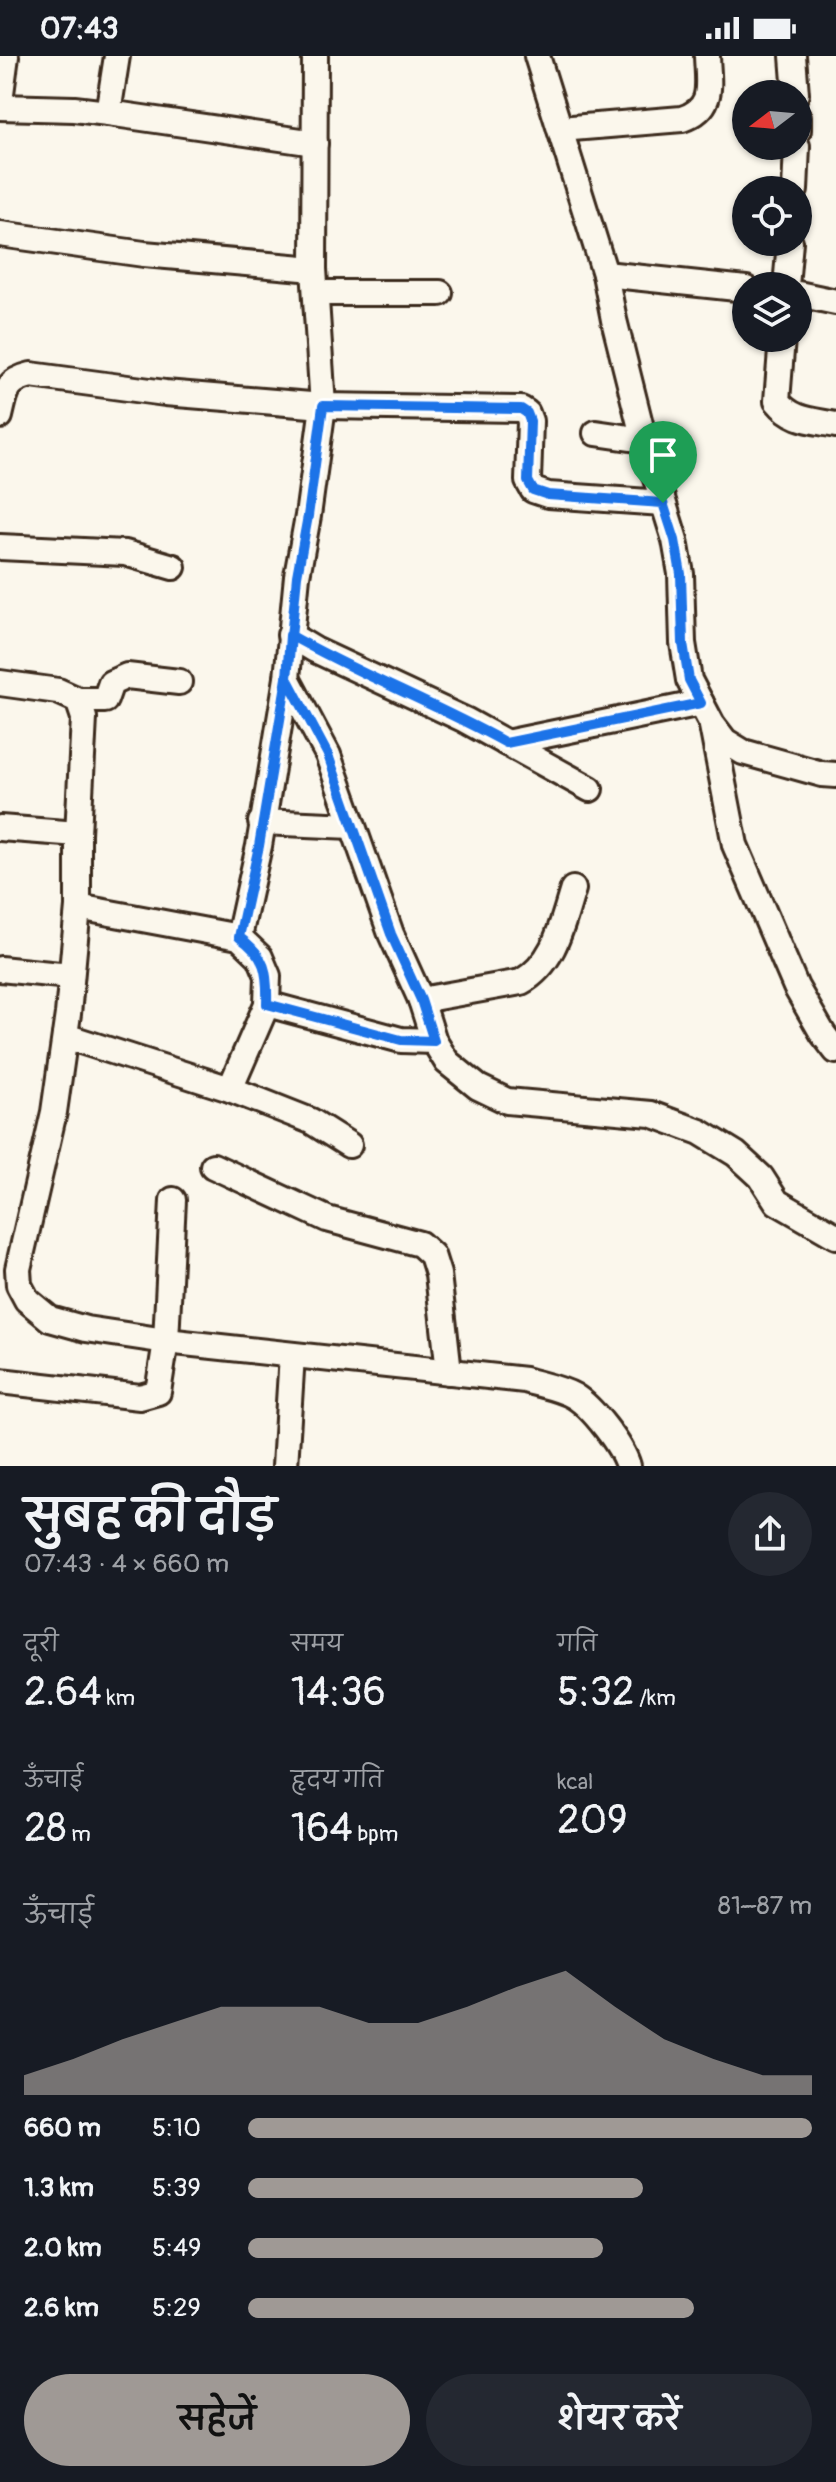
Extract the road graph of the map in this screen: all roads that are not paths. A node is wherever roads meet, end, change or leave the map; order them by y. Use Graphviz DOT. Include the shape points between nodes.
graph roads {
  1 [pos="6,56"];
  2 [pos="117,56"];
  3 [pos="315,56"];
  4 [pos="537,56"];
  5 [pos="707,56"];
  6 [pos="793,56"];
  7 [pos="795,80"];
  8 [pos="0,101"];
  9 [pos="0,107"];
  10 [pos="108,113"];
  11 [pos="560,129"];
  12 [pos="315,143"];
  13 [pos="0,234"];
  14 [pos="605,274"];
  15 [pos="315,281"];
  16 [pos="732,288"];
  17 [pos="440,293"];
  18 [pos="812,297"];
  19 [pos="836,302"];
  20 [pos="781,352"];
  21 [pos="323,406"];
  22 [pos="0,416"];
  23 [pos="836,425"];
  24 [pos="596,433"];
  25 [pos="644,440"];
  26 [pos="663,503"];
  27 [pos="0,547"];
  28 [pos="173,567"];
  29 [pos="290,635"];
  30 [pos="287,678"];
  31 [pos="179,682"];
  32 [pos="0,683"];
  33 [pos="78,700"];
  34 [pos="707,714"];
  35 [pos="506,743"];
  36 [pos="836,775"];
  37 [pos="590,789"];
  38 [pos="261,822"];
  39 [pos="352,826"];
  40 [pos="0,828"];
  41 [pos="78,834"];
  42 [pos="573,889"];
  43 [pos="78,907"];
  44 [pos="239,937"];
  45 [pos="0,969"];
  46 [pos="70,976"];
  47 [pos="421,1000"];
  48 [pos="267,1004"];
  49 [pos="65,1036"];
  50 [pos="434,1041"];
  51 [pos="836,1051"];
  52 [pos="230,1089"];
  53 [pos="349,1145"];
  54 [pos="213,1166"];
  55 [pos="173,1200"];
  56 [pos="836,1236"];
  57 [pos="9,1284"];
  58 [pos="166,1341"];
  59 [pos="292,1355"];
  60 [pos="449,1372"];
  61 [pos="0,1381"];
  62 [pos="285,1466"];
  63 [pos="628,1466"];
  1 -- 8 [label="street"];
  2 -- 10 [label="street"];
  3 -- 12 [label="street"];
  4 -- 11 [label="street"];
  5 -- 11 [label="street" via="705,105 694,115"];
  6 -- 7 [label="street"];
  9 -- 10 [label="street"];
  10 -- 12 [label="street"];
  11 -- 14 [label="street"];
  12 -- 15 [label="street"];
  13 -- 15 [label="street"];
  14 -- 16 [label="street"];
  14 -- 25 [label="street"];
  15 -- 17 [label="street"];
  15 -- 21 [label="street"];
  18 -- 19 [label="street"];
  20 -- 23 [label="street" via="777,401 798,417"];
  21 -- 22 [label="street" via="31,375 15,379 7,389"];
  21 -- 26 [label="street" via="521,409 530,421 528,481 533,490"];
  21 -- 29 [label="street"];
  24 -- 25 [label="street"];
  25 -- 26 [label="street"];
  26 -- 34 [label="street" via="681,574 689,680"];
  27 -- 28 [label="street" via="125,553"];
  29 -- 30 [label="street"];
  29 -- 35 [label="street"];
  30 -- 38 [label="street"];
  30 -- 39 [label="street" via="328,755"];
  31 -- 33 [label="street" via="127,676 111,683 105,700"];
  32 -- 33 [label="street" via="58,691"];
  33 -- 41 [label="street" via="84,718"];
  34 -- 35 [label="street"];
  34 -- 36 [label="street" via="725,741 743,752"];
  34 -- 51 [label="street" via="735,845 796,987"];
  35 -- 37 [label="street"];
  38 -- 39 [label="street"];
  38 -- 44 [label="street"];
  39 -- 47 [label="street"];
  40 -- 41 [label="street"];
  41 -- 43 [label="street"];
  42 -- 47 [label="street" via="552,952 535,974 521,982"];
  43 -- 44 [label="street"];
  43 -- 46 [label="street"];
  44 -- 48 [label="street" via="260,957 268,976"];
  45 -- 46 [label="street"];
  46 -- 49 [label="street"];
  47 -- 50 [label="street"];
  48 -- 50 [label="street" via="401,1040"];
  48 -- 52 [label="street"];
  49 -- 52 [label="street"];
  49 -- 57 [label="street" via="54,1112 18,1269"];
  50 -- 56 [label="street" via="447,1062 478,1087 507,1101 651,1114 700,1132 736,1154 761,1177 777,1202"];
  52 -- 53 [label="street" via="311,1121"];
  54 -- 60 [label="street" via="327,1219 428,1249 438,1274"];
  55 -- 58 [label="street"];
  57 -- 58 [label="street" via="50,1319"];
  58 -- 59 [label="street"];
  58 -- 61 [label="street" via="161,1386 147,1396"];
  59 -- 60 [label="street"];
  59 -- 62 [label="street"];
  60 -- 63 [label="street" via="525,1380 571,1394 599,1421"];
}
